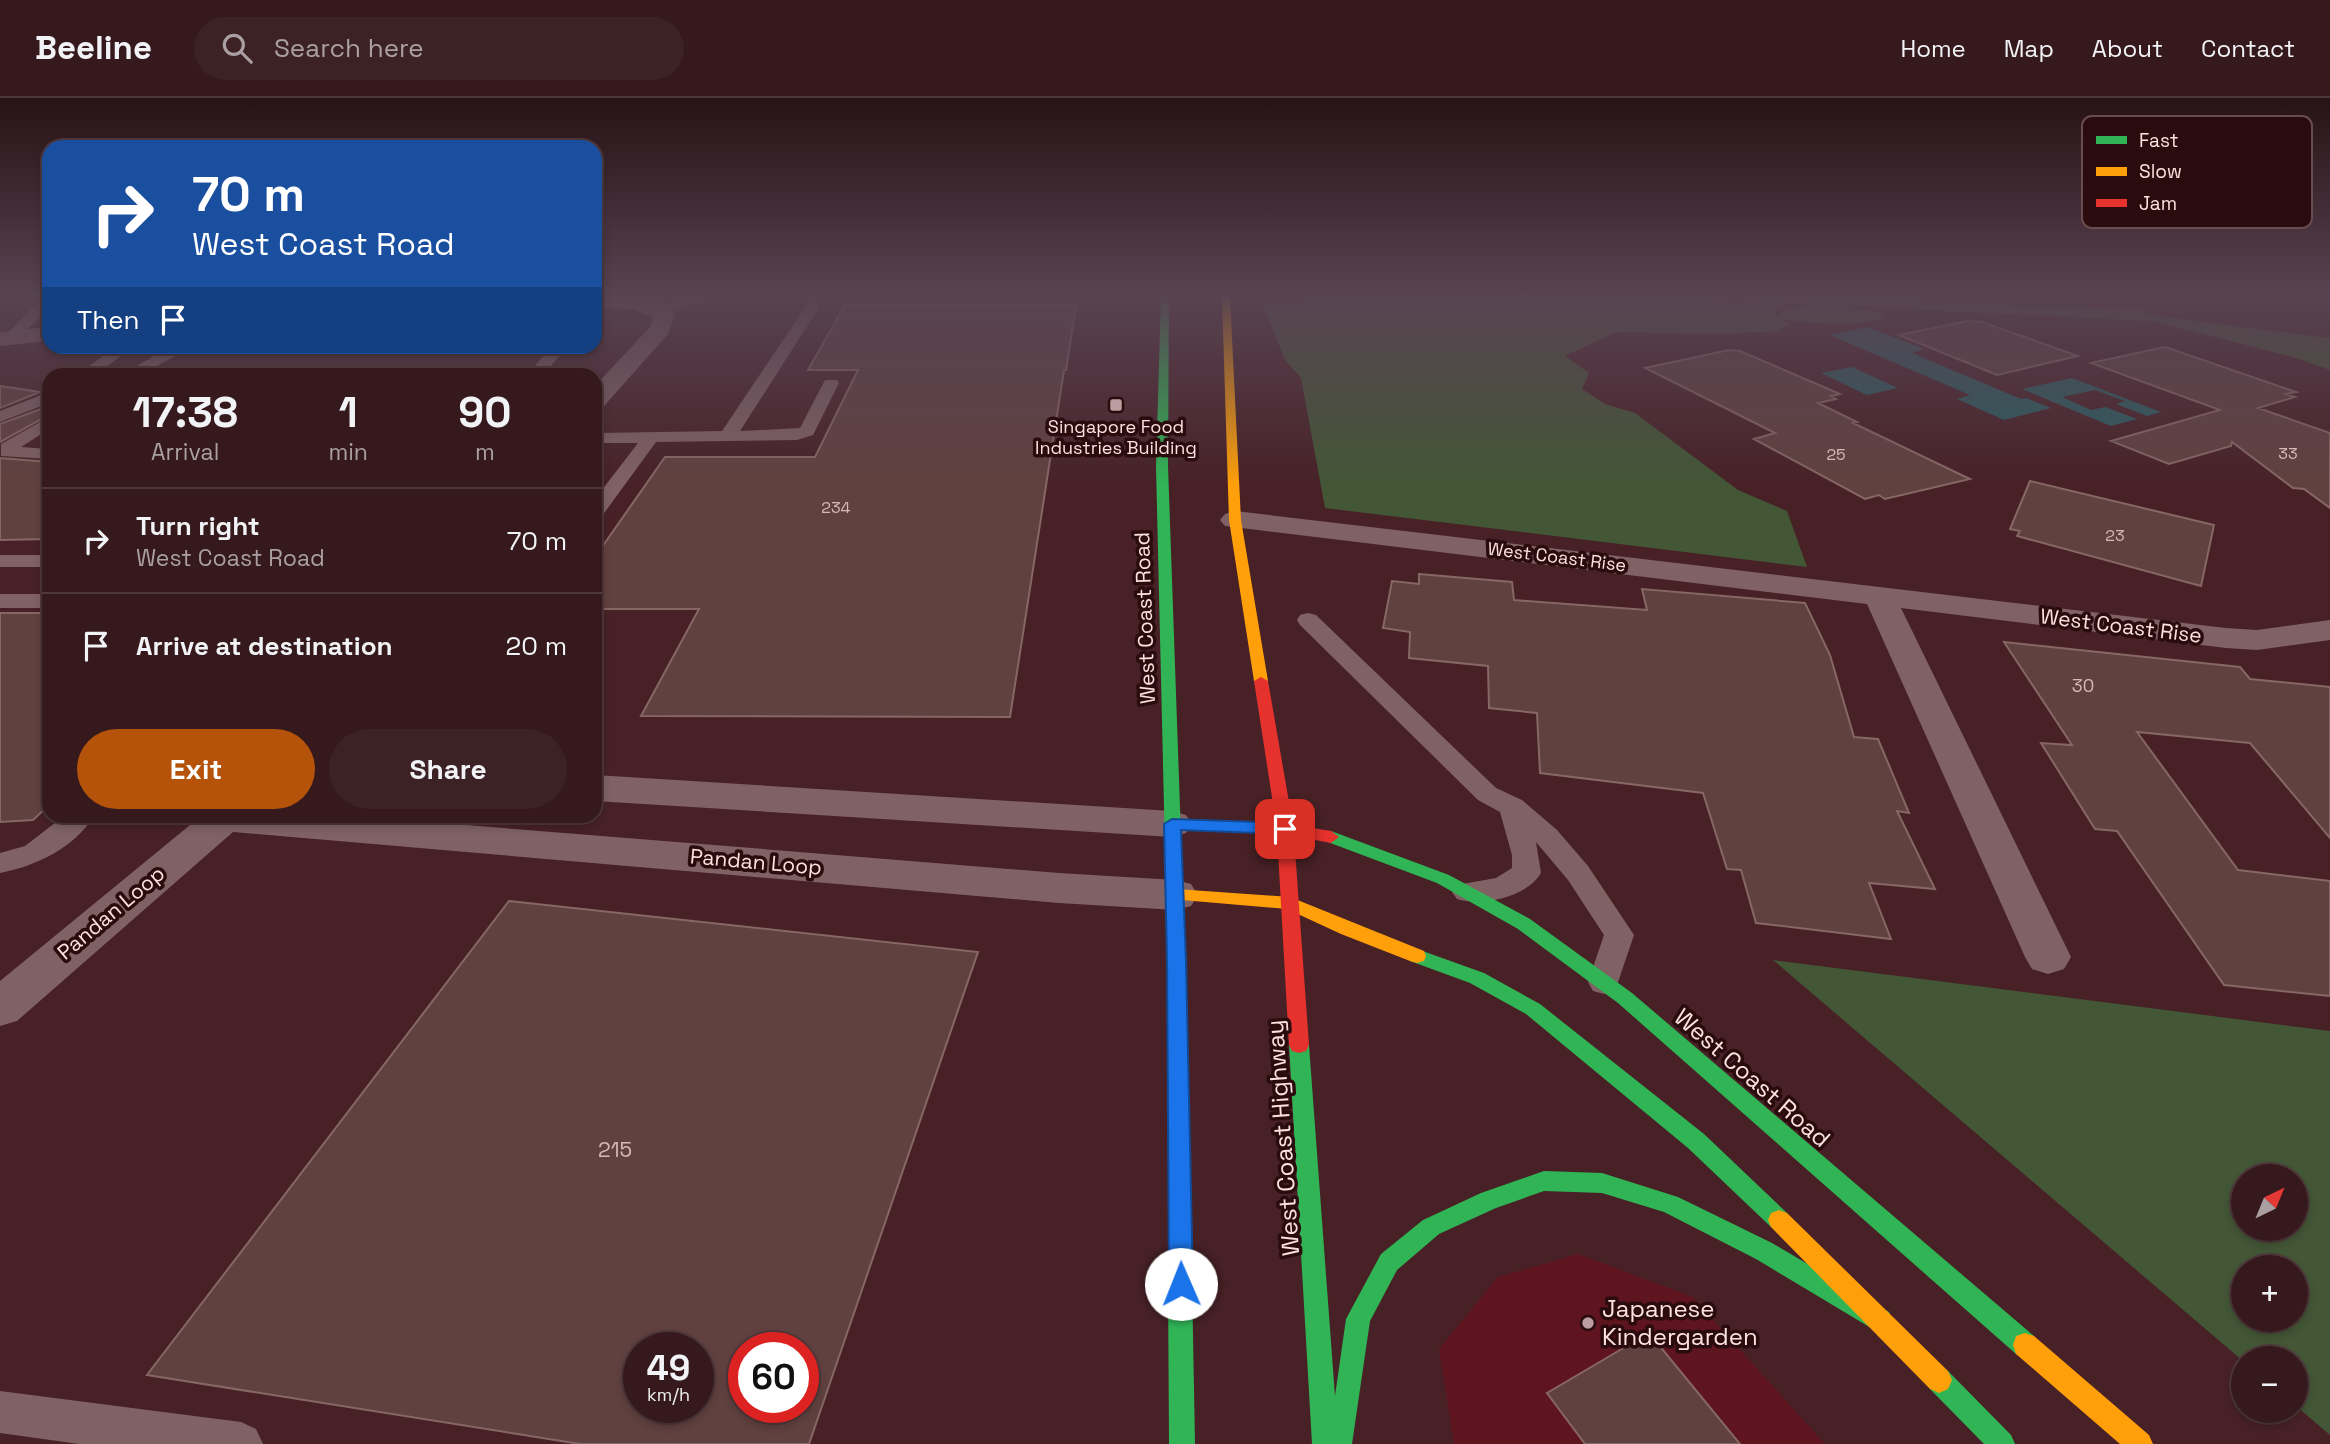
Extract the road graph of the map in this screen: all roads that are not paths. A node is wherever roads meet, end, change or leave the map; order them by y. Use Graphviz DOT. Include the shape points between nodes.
graph roads {
  1 [pos="632,360"];
  2 [pos="778,360"];
  3 [pos="1164,360"];
  4 [pos="1229,360"];
  5 [pos="831,383"];
  6 [pos="602,393"];
  7 [pos="42,400"];
  8 [pos="0,417"];
  9 [pos="42,426"];
  10 [pos="651,437"];
  11 [pos="727,437"];
  12 [pos="602,438"];
  13 [pos="42,453"];
  14 [pos="602,503"];
  15 [pos="1235,520"];
  16 [pos="0,561"];
  17 [pos="42,561"];
  18 [pos="1879,596"];
  19 [pos="0,601"];
  20 [pos="42,601"];
  21 [pos="1308,620"];
  22 [pos="2327,634"];
  23 [pos="602,788"];
  24 [pos="1512,805"];
  25 [pos="73,823"];
  26 [pos="217,823"];
  27 [pos="295,823"];
  28 [pos="1172,824"];
  29 [pos="1285,829"];
  30 [pos="0,863"];
  31 [pos="1467,892"];
  32 [pos="1175,895"];
  33 [pos="1290,903"];
  34 [pos="2048,957"];
  35 [pos="1604,982"];
  36 [pos="0,1008"];
  37 [pos="1880,1320"];
  38 [pos="0,1412"];
  39 [pos="241,1444"];
  40 [pos="1182,1444"];
  41 [pos="1325,1444"];
  42 [pos="1341,1444"];
  43 [pos="2002,1444"];
  44 [pos="2140,1444"];
  1 -- 6 [label="street"];
  2 -- 11 [label="lane"];
  3 -- 28 [label="main road, West Coast Road" via="1162,466"];
  4 -- 15 [label="main road"];
  5 -- 11 [label="lane" via="803,434"];
  7 -- 8 [label="lane"];
  9 -- 13 [label="lane" via="7,448 7,452"];
  10 -- 11 [label="lane"];
  10 -- 12 [label="lane"];
  10 -- 14 [label="lane"];
  15 -- 18 [label="street, West Coast Rise"];
  15 -- 29 [label="main road"];
  16 -- 17 [label="lane"];
  18 -- 22 [label="street, West Coast Rise" via="2226,639"];
  18 -- 34 [label="street"];
  19 -- 20 [label="lane"];
  21 -- 24 [label="lane" via="1487,794"];
  23 -- 28 [label="street"];
  24 -- 31 [label="lane" via="1527,873 1503,887"];
  24 -- 35 [label="lane" via="1570,859 1619,935"];
  25 -- 30 [label="lane" via="46,848"];
  26 -- 36 [label="street, Pandan Loop"];
  27 -- 32 [label="street, Pandan Loop"];
  28 -- 29 [label="main road, West Coast Road"];
  28 -- 32 [label="main road"];
  29 -- 31 [label="main road, West Coast Road" via="1332,837"];
  29 -- 33 [label="main road, West Coast Highway"];
  31 -- 35 [label="main road, West Coast Road" via="1524,924"];
  32 -- 33 [label="main road, Pandan Loop"];
  32 -- 40 [label="main road"];
  33 -- 37 [label="main road" via="1476,978 1533,1009 1696,1141"];
  33 -- 41 [label="main road, West Coast Highway"];
  35 -- 44 [label="main road, West Coast Road"];
  37 -- 42 [label="main road" via="1764,1251 1670,1204 1602,1183 1544,1181 1431,1227 1389,1262 1358,1319"];
  37 -- 43 [label="main road"];
  38 -- 39 [label="lane"];
}
